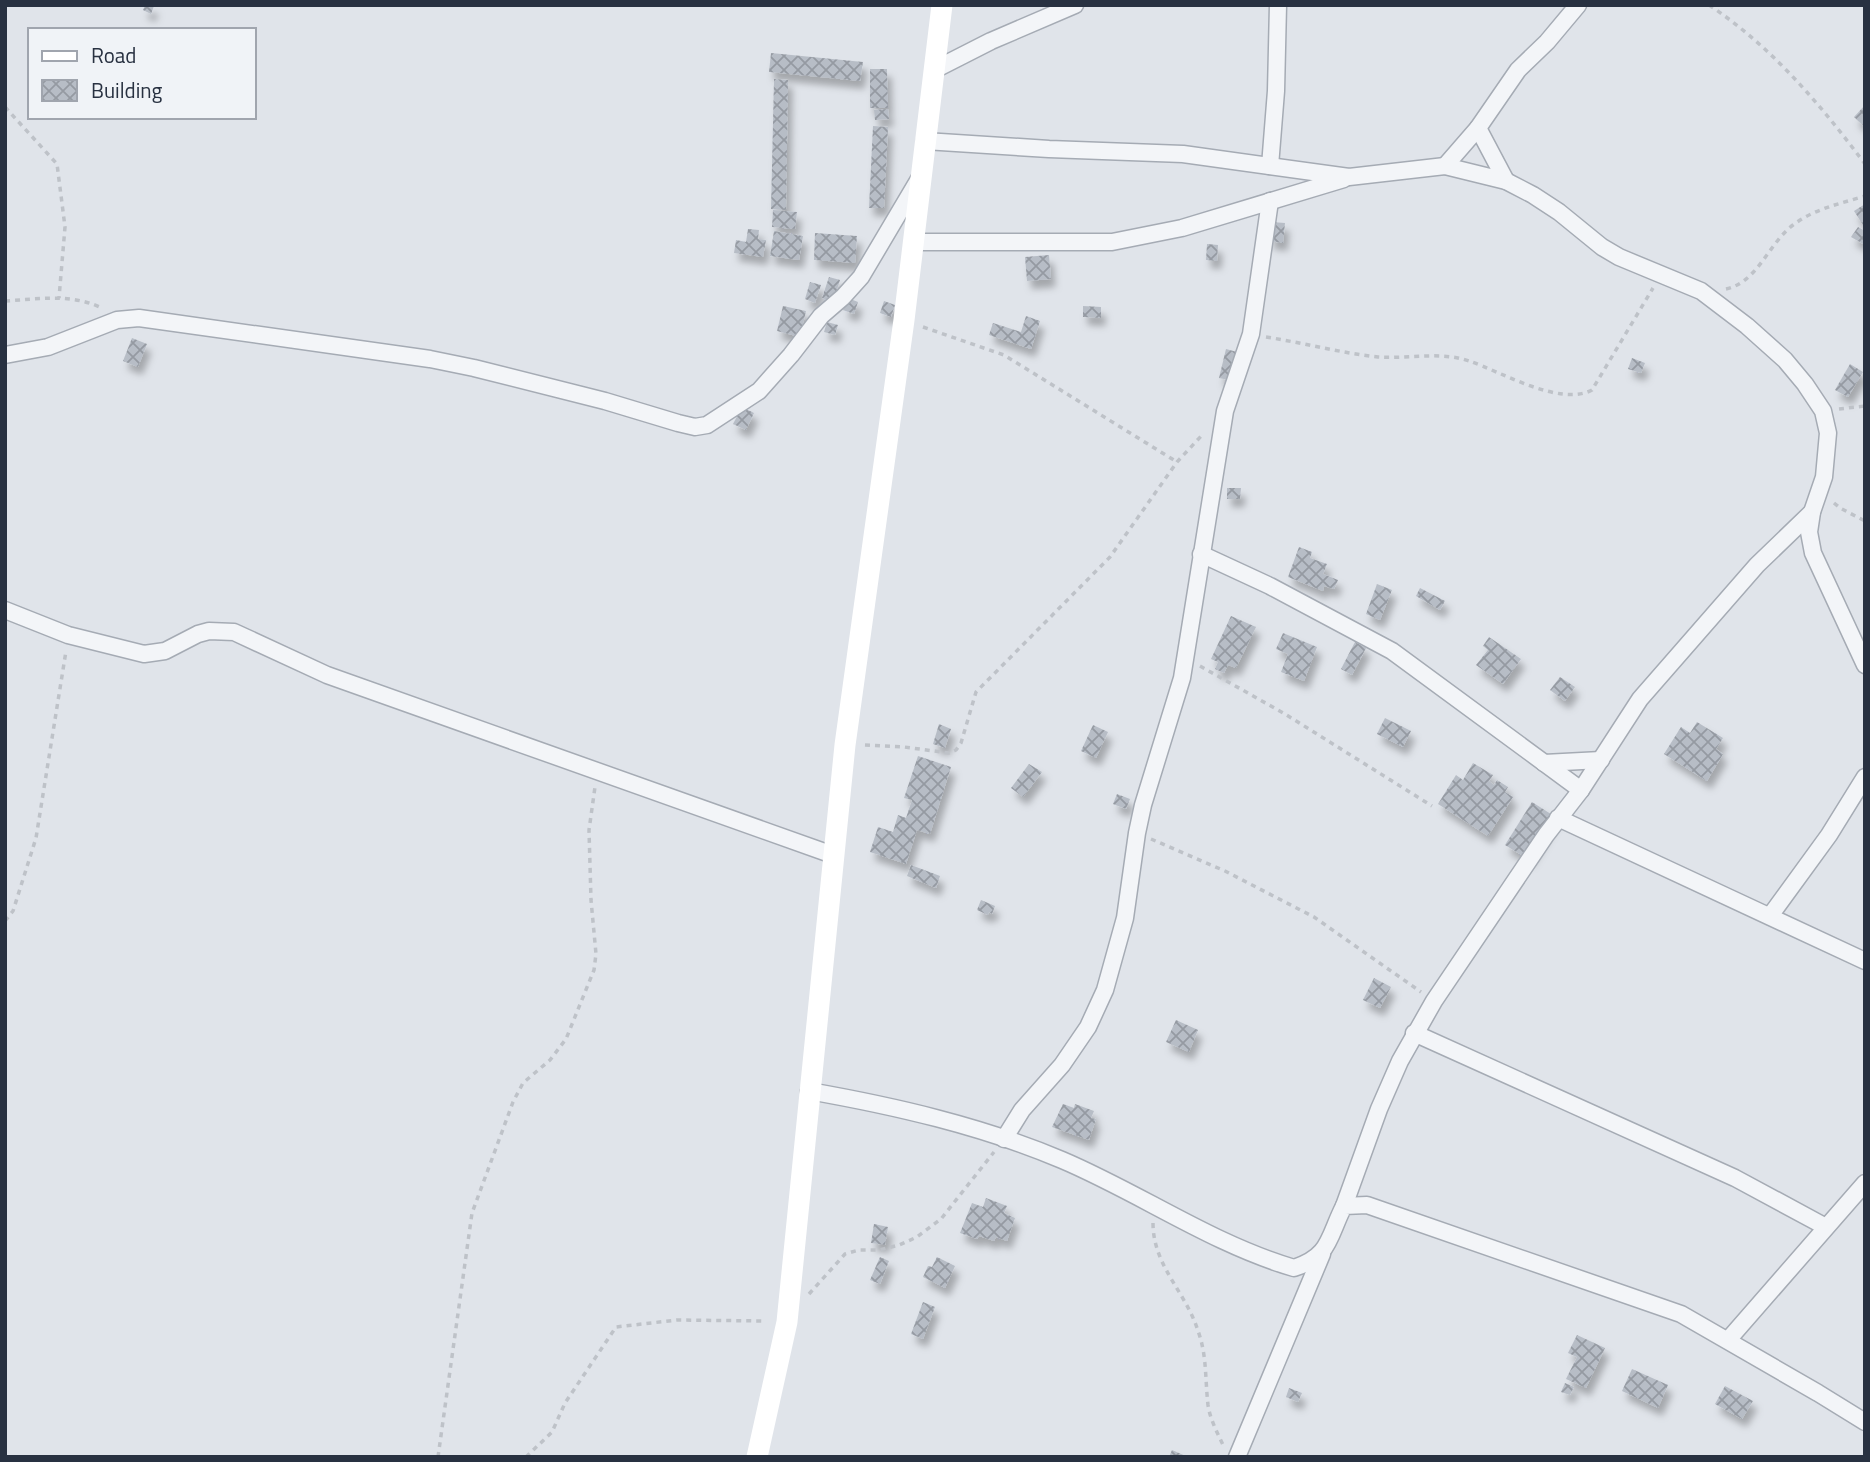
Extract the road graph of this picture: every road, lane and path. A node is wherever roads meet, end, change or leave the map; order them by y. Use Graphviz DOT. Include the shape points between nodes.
graph roads {
  1 [pos="942,5"];
  2 [pos="1075,5"];
  3 [pos="1278,5"];
  4 [pos="1578,5"];
  5 [pos="1709,5"];
  6 [pos="934,70"];
  7 [pos="5,107"];
  8 [pos="1478,128"];
  9 [pos="925,141"];
  10 [pos="1865,164"];
  11 [pos="1270,166"];
  12 [pos="1445,166"];
  13 [pos="920,177"];
  14 [pos="1349,177"];
  15 [pos="1506,181"];
  16 [pos="1865,196"];
  17 [pos="1270,201"];
  18 [pos="914,242"];
  19 [pos="1661,274"];
  20 [pos="1701,292"];
  21 [pos="59,298"];
  22 [pos="5,301"];
  23 [pos="117,320"];
  24 [pos="904,320"];
  25 [pos="1251,334"];
  26 [pos="5,355"];
  27 [pos="1865,406"];
  28 [pos="1225,411"];
  29 [pos="1823,411"];
  30 [pos="1177,462"];
  31 [pos="1824,477"];
  32 [pos="1812,512"];
  33 [pos="1865,521"];
  34 [pos="1201,554"];
  35 [pos="5,610"];
  36 [pos="68,635"];
  37 [pos="1186,658"];
  38 [pos="1865,665"];
  39 [pos="845,745"];
  40 [pos="1601,760"];
  41 [pos="1544,762"];
  42 [pos="597,771"];
  43 [pos="1865,777"];
  44 [pos="1581,790"];
  45 [pos="1432,806"];
  46 [pos="1558,818"];
  47 [pos="1137,833"];
  48 [pos="833,856"];
  49 [pos="1770,916"];
  50 [pos="5,921"];
  51 [pos="1865,961"];
  52 [pos="1434,1001"];
  53 [pos="1414,1034"];
  54 [pos="809,1091"];
  55 [pos="1004,1139"];
  56 [pos="1865,1184"];
  57 [pos="1153,1206"];
  58 [pos="1344,1206"];
  59 [pos="1826,1227"];
  60 [pos="1322,1254"];
  61 [pos="808,1296"];
  62 [pos="787,1322"];
  63 [pos="1728,1340"];
  64 [pos="1865,1422"];
  65 [pos="1223,1446"];
  66 [pos="438,1457"];
  67 [pos="526,1457"];
  68 [pos="757,1457"];
  69 [pos="1237,1457"];
  1 -- 6 [label="street"];
  2 -- 6 [label="street"];
  3 -- 11 [label="street"];
  4 -- 8 [label="street" via="1518,70"];
  5 -- 10 [label="path" via="1773,55"];
  6 -- 9 [label="street"];
  7 -- 21 [label="path" via="57,164 65,227"];
  8 -- 12 [label="street"];
  8 -- 15 [label="street"];
  9 -- 11 [label="street" via="1183,154"];
  9 -- 13 [label="street"];
  11 -- 14 [label="street"];
  12 -- 14 [label="street"];
  12 -- 15 [label="street"];
  13 -- 18 [label="street"];
  13 -- 23 [label="street" via="844,298 821,316 759,391 707,425 678,424 548,386 430,359 167,321"];
  14 -- 17 [label="street"];
  15 -- 19 [label="street" via="1559,212 1602,247"];
  16 -- 20 [label="path" via="1816,211 1792,226 1739,286"];
  17 -- 18 [label="street" via="1182,228 1112,242"];
  17 -- 25 [label="street"];
  18 -- 24 [label="street"];
  19 -- 20 [label="street"];
  19 -- 25 [label="path" via="1592,390 1583,395 1524,383 1449,356 1376,356"];
  20 -- 29 [label="street" via="1785,360"];
  21 -- 22 [label="path"];
  21 -- 23 [label="path" via="87,301"];
  23 -- 26 [label="street" via="48,347"];
  24 -- 30 [label="path" via="1004,355"];
  24 -- 39 [label="street"];
  25 -- 28 [label="street"];
  27 -- 29 [label="path"];
  28 -- 30 [label="path"];
  28 -- 34 [label="street"];
  29 -- 31 [label="street" via="1828,433"];
  30 -- 39 [label="path" via="1110,558 976,692 956,750"];
  31 -- 32 [label="street"];
  31 -- 33 [label="path" via="1833,502"];
  32 -- 38 [label="street" via="1813,553"];
  32 -- 40 [label="street" via="1757,565 1640,699"];
  34 -- 37 [label="street"];
  34 -- 41 [label="street" via="1392,651"];
  35 -- 36 [label="street"];
  36 -- 42 [label="street" via="144,654 165,651 209,631 234,632 327,675"];
  36 -- 50 [label="path" via="36,838 13,911"];
  37 -- 45 [label="path"];
  37 -- 47 [label="street"];
  39 -- 48 [label="street"];
  40 -- 41 [label="street"];
  40 -- 44 [label="street"];
  41 -- 44 [label="street"];
  42 -- 48 [label="street"];
  42 -- 66 [label="path" via="589,830 594,970 566,1039 523,1083 513,1102 472,1213"];
  43 -- 49 [label="street"];
  44 -- 46 [label="street"];
  46 -- 49 [label="street"];
  46 -- 52 [label="street"];
  47 -- 52 [label="path" via="1314,917"];
  47 -- 55 [label="street" via="1125,918 1105,990 1088,1027"];
  48 -- 54 [label="street"];
  49 -- 51 [label="street"];
  52 -- 53 [label="street"];
  53 -- 58 [label="street" via="1379,1109"];
  53 -- 59 [label="street" via="1735,1178"];
  54 -- 55 [label="street" via="865,1101"];
  54 -- 62 [label="street"];
  55 -- 57 [label="street" via="1062,1160"];
  55 -- 61 [label="path" via="941,1219 899,1245 845,1254"];
  56 -- 59 [label="street"];
  57 -- 60 [label="street" via="1294,1268"];
  57 -- 65 [label="path" via="1156,1250 1198,1329 1205,1356 1208,1407"];
  58 -- 60 [label="street"];
  58 -- 63 [label="street" via="1367,1205 1444,1230 1681,1314"];
  59 -- 63 [label="street"];
  60 -- 69 [label="street"];
  62 -- 67 [label="path" via="677,1320 616,1327 565,1403 552,1432"];
  62 -- 68 [label="street"];
  63 -- 64 [label="street"];
}
